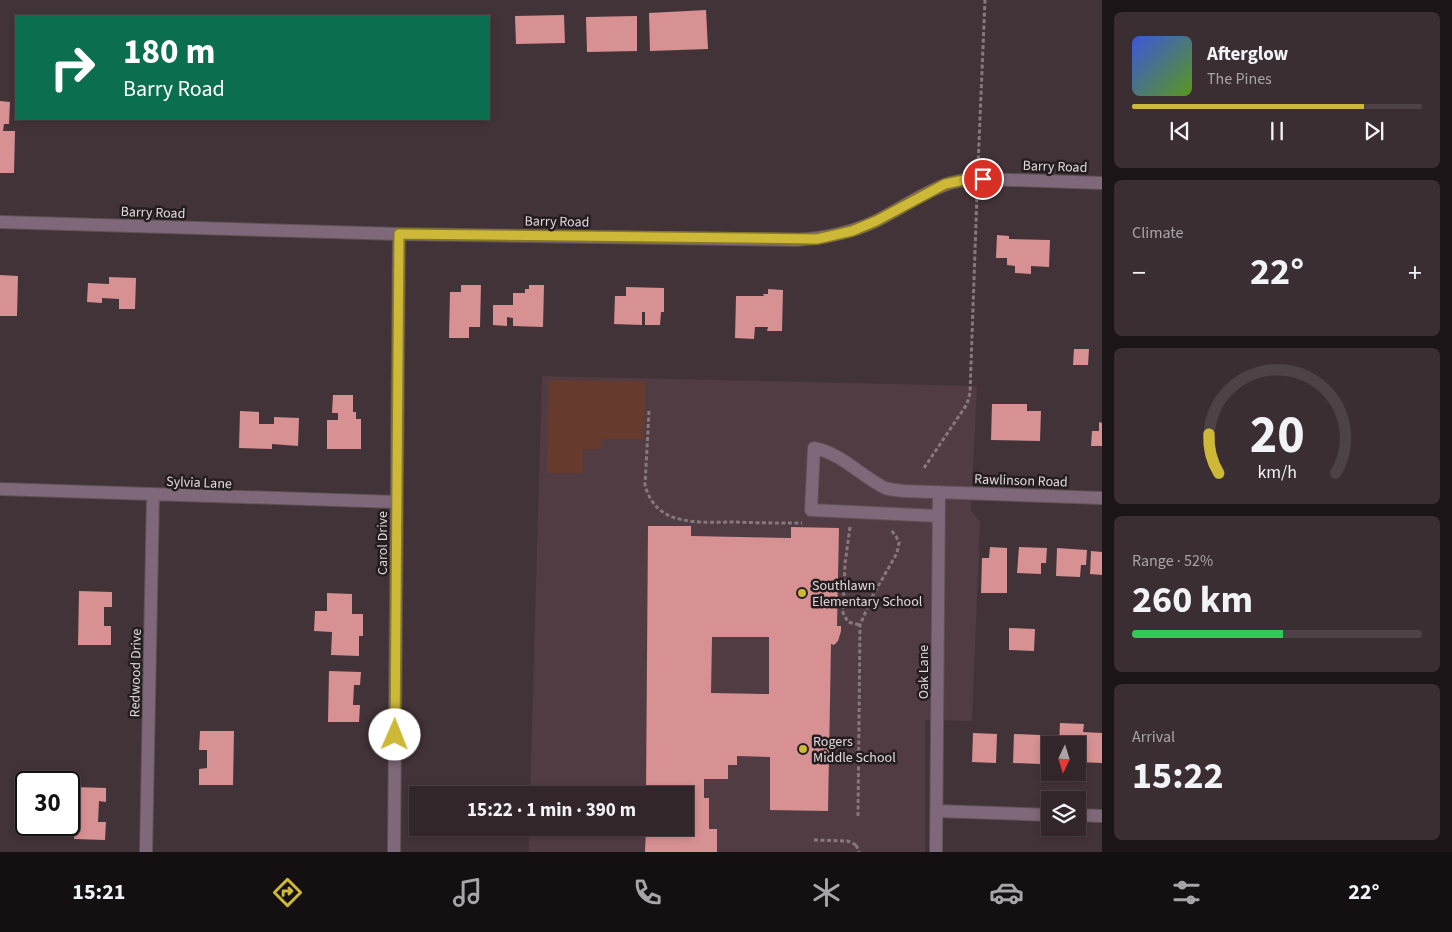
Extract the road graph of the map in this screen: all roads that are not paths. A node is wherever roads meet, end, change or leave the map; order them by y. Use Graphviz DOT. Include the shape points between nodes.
graph roads {
  1 [pos="1102,183"];
  2 [pos="0,222"];
  3 [pos="399,234"];
  4 [pos="0,489"];
  5 [pos="939,492"];
  6 [pos="154,495"];
  7 [pos="1102,498"];
  8 [pos="397,502"];
  9 [pos="938,516"];
  10 [pos="937,811"];
  11 [pos="1041,815"];
  12 [pos="1086,816"];
  13 [pos="1102,816"];
  14 [pos="146,852"];
  15 [pos="394,852"];
  16 [pos="936,852"];
  1 -- 3 [label="street, Barry Road" via="964,180 945,184 852,231 817,239"];
  2 -- 3 [label="street, Barry Road"];
  3 -- 8 [label="street, Carol Drive"];
  4 -- 6 [label="street, Sylvia Lane"];
  5 -- 7 [label="street, Rawlinson Road"];
  5 -- 9 [label="street, Oak Lane"];
  5 -- 9 [label="street, Rawlinson Road" via="887,489 839,458 814,448 811,510"];
  6 -- 8 [label="street, Sylvia Lane"];
  6 -- 14 [label="street, Redwood Drive"];
  8 -- 15 [label="street, Carol Drive"];
  9 -- 10 [label="street, Oak Lane"];
  10 -- 11 [label="street"];
  10 -- 16 [label="street, Oak Lane"];
  12 -- 13 [label="street"];
}
